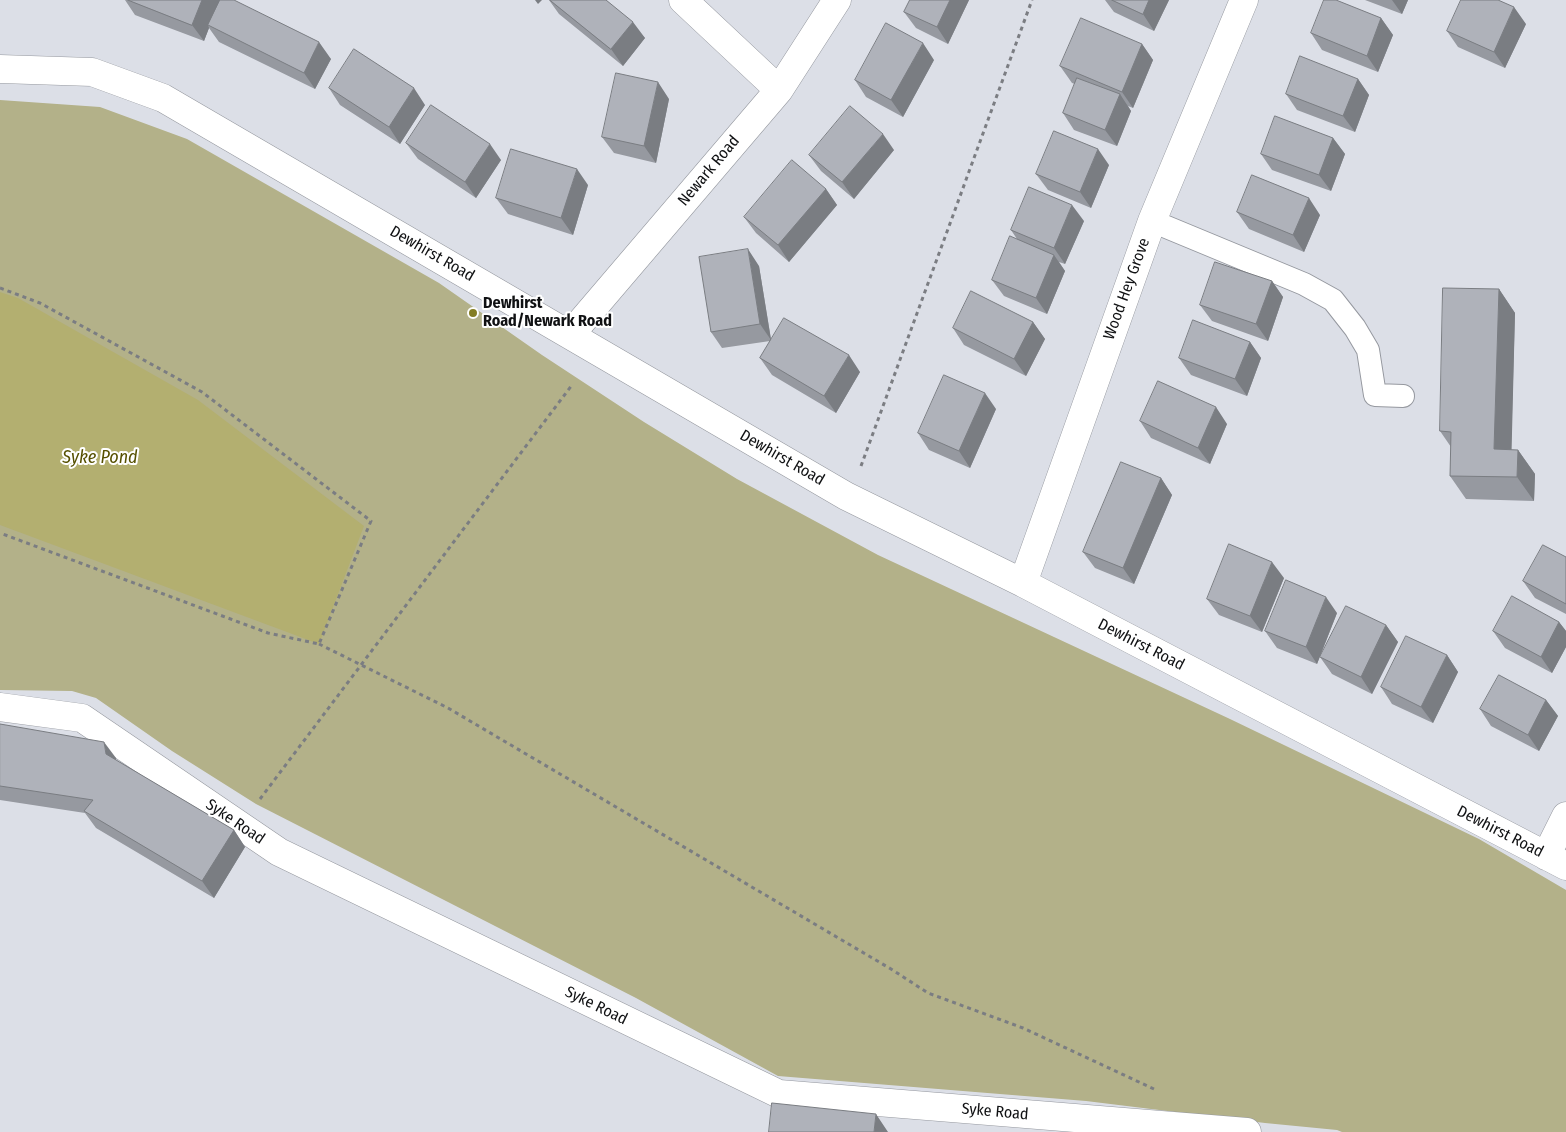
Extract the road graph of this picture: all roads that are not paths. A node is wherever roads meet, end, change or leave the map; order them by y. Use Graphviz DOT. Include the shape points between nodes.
graph roads {
  1 [pos="683,0"];
  2 [pos="837,0"];
  3 [pos="1244,0"];
  4 [pos="0,69"];
  5 [pos="779,90"];
  6 [pos="1152,220"];
  7 [pos="570,335"];
  8 [pos="1403,396"];
  9 [pos="1022,583"];
  10 [pos="0,707"];
  11 [pos="1566,816"];
  12 [pos="1556,861"];
  13 [pos="1247,1132"];
  1 -- 5 [label="street"];
  2 -- 5 [label="street, Newark Road"];
  3 -- 6 [label="street, Wood Hey Grove"];
  4 -- 7 [label="street, Dewhirst Road" via="92,72 163,98"];
  5 -- 7 [label="street, Newark Road"];
  6 -- 8 [label="lane" via="1304,284 1333,300 1356,328 1368,350 1375,394"];
  6 -- 9 [label="street, Wood Hey Grove"];
  7 -- 9 [label="street, Dewhirst Road" via="846,496"];
  9 -- 12 [label="street, Dewhirst Road"];
  10 -- 13 [label="street, Syke Road" via="82,718 279,852 779,1094"];
  11 -- 12 [label="street"];
}
